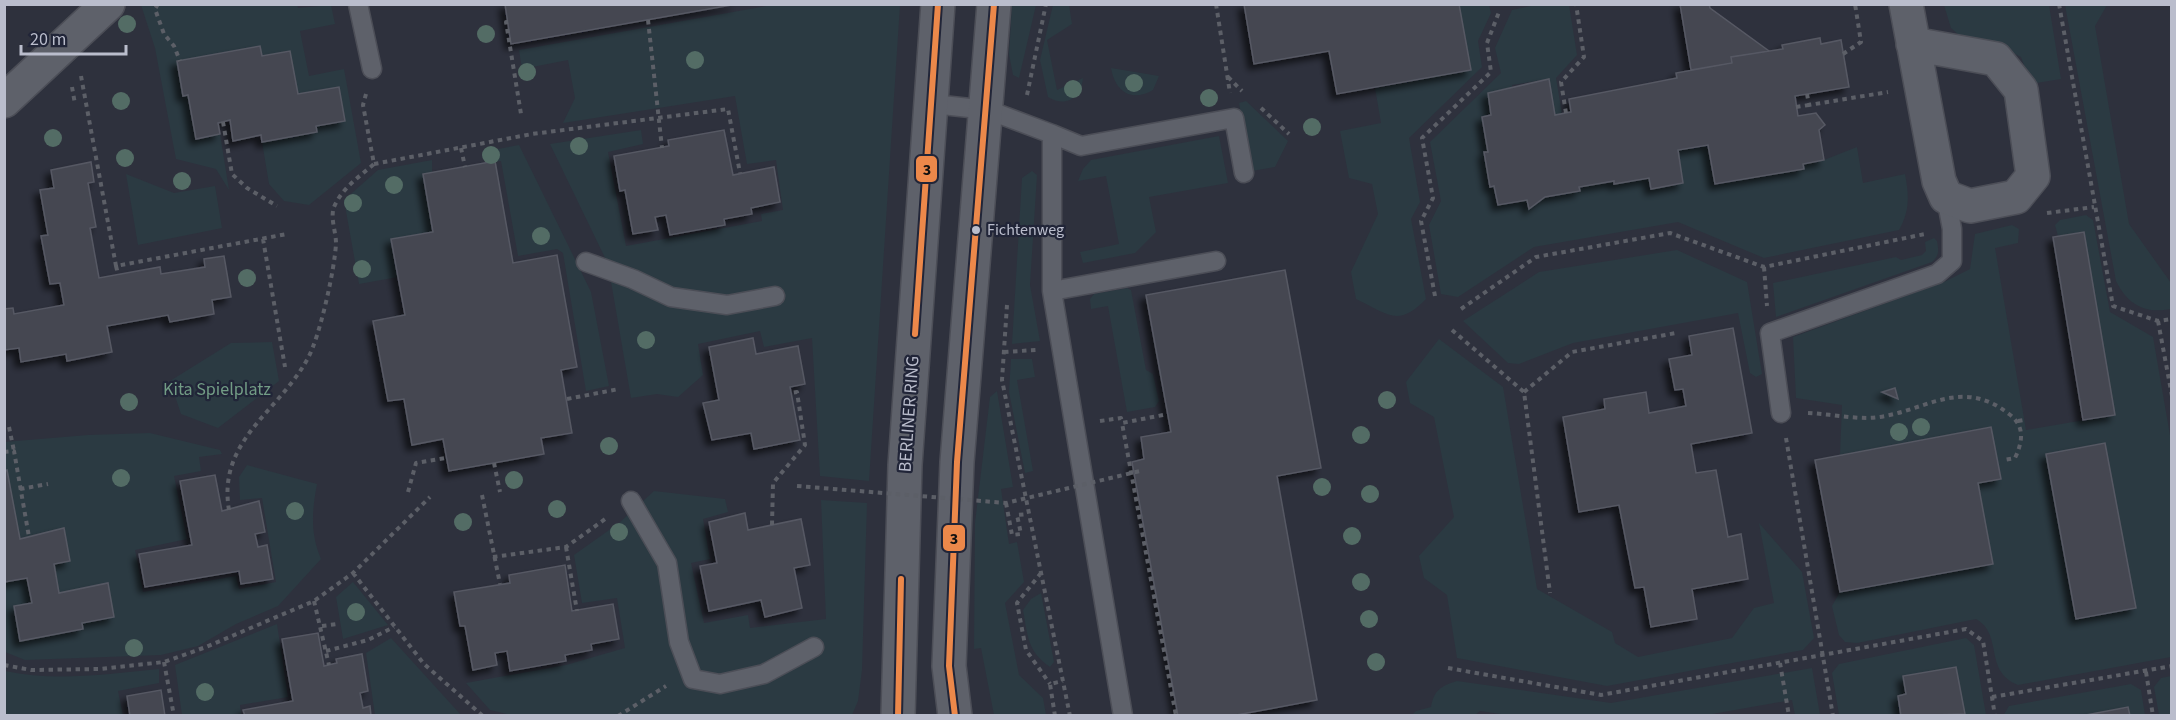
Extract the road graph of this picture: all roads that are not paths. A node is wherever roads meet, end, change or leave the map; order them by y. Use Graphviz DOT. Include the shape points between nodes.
graph roads {
  1 [pos="108,4"];
  2 [pos="358,4"];
  3 [pos="938,4"];
  4 [pos="994,4"];
  5 [pos="1906,4"];
  6 [pos="1913,44"];
  7 [pos="372,69"];
  8 [pos="4,101"];
  9 [pos="933,104"];
  10 [pos="988,110"];
  11 [pos="1052,134"];
  12 [pos="1244,173"];
  13 [pos="1946,197"];
  14 [pos="1216,261"];
  15 [pos="586,262"];
  16 [pos="1052,291"];
  17 [pos="775,296"];
  18 [pos="1781,413"];
  19 [pos="631,501"];
  20 [pos="814,647"];
  21 [pos="898,716"];
  22 [pos="956,716"];
  23 [pos="1123,716"];
  1 -- 8 [label="street"];
  2 -- 7 [label="lane"];
  3 -- 9 [label="street, BERLINER RING"];
  4 -- 10 [label="street"];
  5 -- 6 [label="street"];
  6 -- 13 [label="street" via="1939,181"];
  6 -- 13 [label="street" via="1996,59 2021,90 2033,176 2025,188 2016,197 1970,206"];
  9 -- 10 [label="lane"];
  9 -- 21 [label="street, BERLINER RING" via="905,465"];
  10 -- 11 [label="lane"];
  10 -- 22 [label="street" via="957,462 949,666"];
  11 -- 12 [label="lane" via="1081,146 1234,118"];
  11 -- 16 [label="lane"];
  13 -- 18 [label="lane" via="1952,261 1937,273 1770,333"];
  14 -- 16 [label="lane"];
  15 -- 17 [label="lane" via="671,297 727,305"];
  16 -- 23 [label="lane"];
  19 -- 20 [label="lane" via="667,563 679,642 693,679 720,684 764,674"];
}
